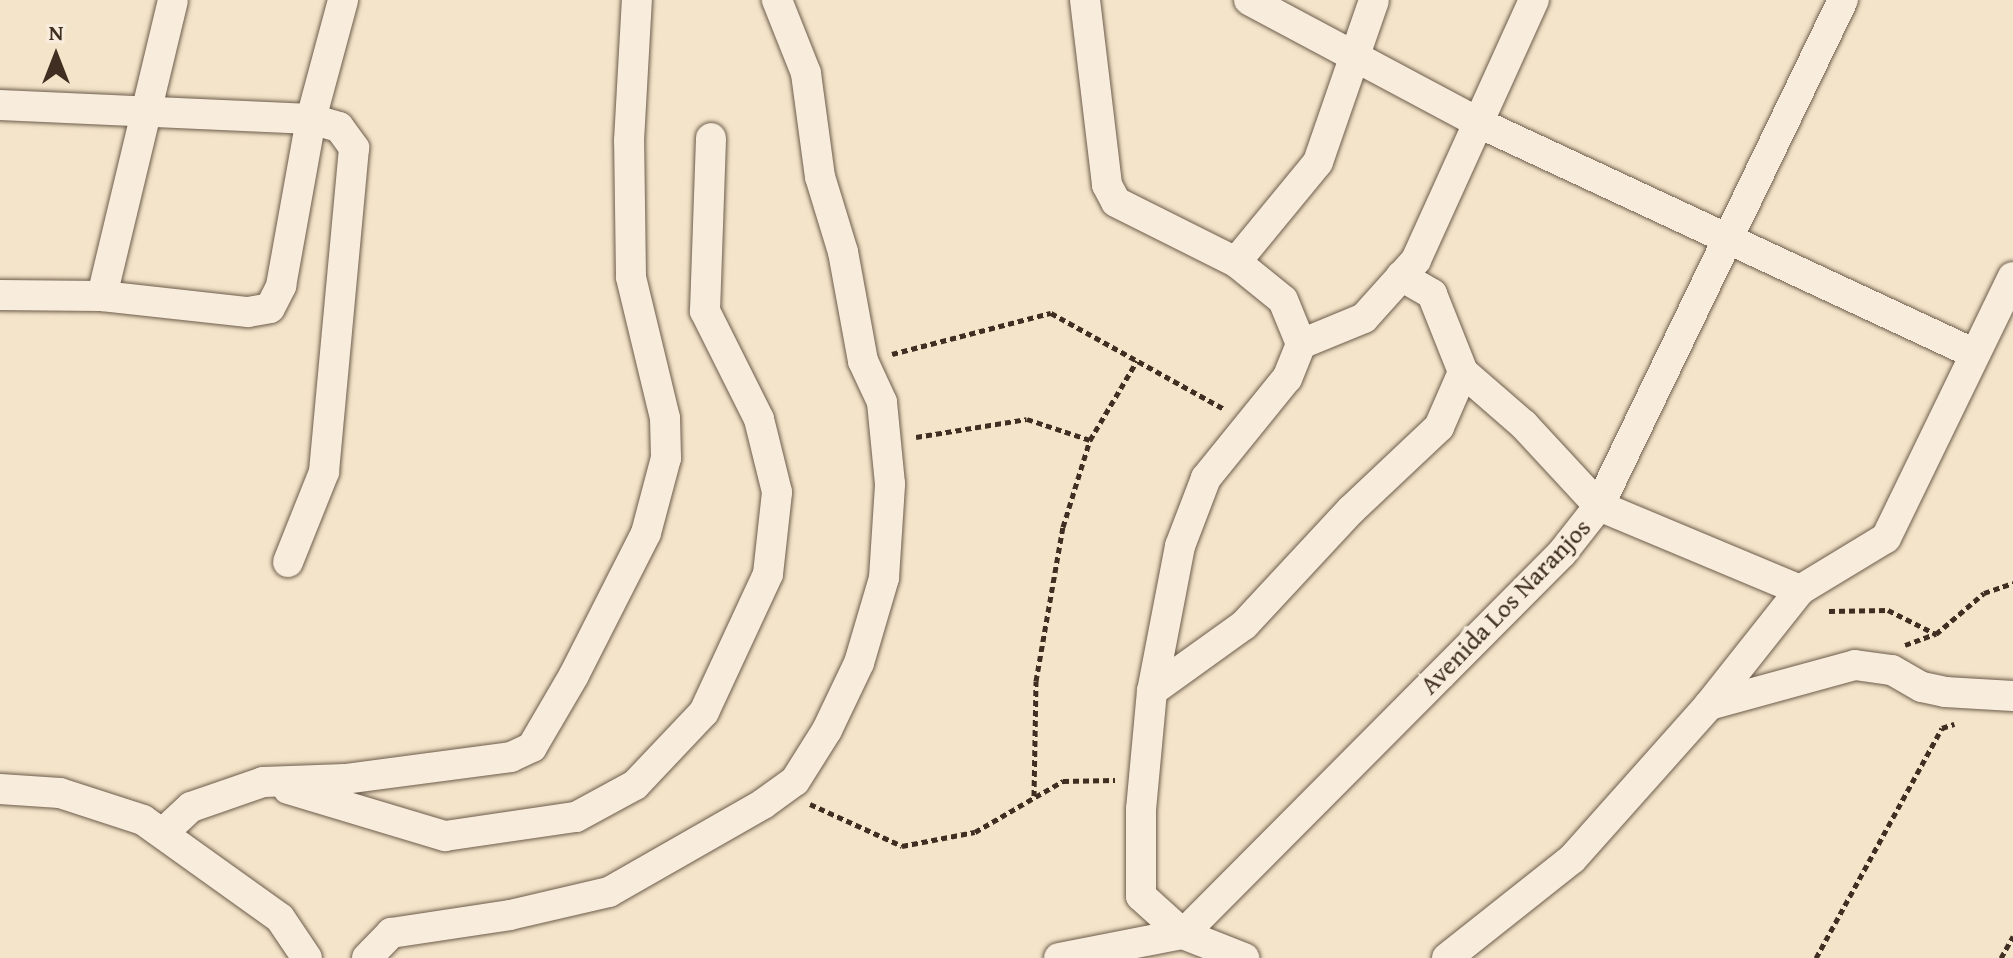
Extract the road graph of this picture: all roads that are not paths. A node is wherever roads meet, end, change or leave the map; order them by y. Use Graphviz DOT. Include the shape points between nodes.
graph roads {
  1 [pos="173,0"];
  2 [pos="343,0"];
  3 [pos="637,0"];
  4 [pos="777,0"];
  5 [pos="1085,0"];
  6 [pos="1249,0"];
  7 [pos="1374,0"];
  8 [pos="1534,0"];
  9 [pos="1843,0"];
  10 [pos="1352,53"];
  11 [pos="0,105"];
  12 [pos="147,112"];
  13 [pos="311,119"];
  14 [pos="1479,123"];
  15 [pos="711,138"];
  16 [pos="1728,242"];
  17 [pos="1236,262"];
  18 [pos="1401,276"];
  19 [pos="2013,277"];
  20 [pos="0,295"];
  21 [pos="102,296"];
  22 [pos="1301,344"];
  23 [pos="1973,353"];
  24 [pos="1463,372"];
  25 [pos="1599,506"];
  26 [pos="288,562"];
  27 [pos="1808,603"];
  28 [pos="1152,691"];
  29 [pos="2013,696"];
  30 [pos="1709,705"];
  31 [pos="263,782"];
  32 [pos="0,789"];
  33 [pos="163,833"];
  34 [pos="1183,934"];
  35 [pos="307,958"];
  36 [pos="367,958"];
  37 [pos="1059,958"];
  38 [pos="1244,958"];
  39 [pos="1447,958"];
  1 -- 12 [label="street"];
  2 -- 13 [label="street"];
  3 -- 31 [label="street" via="629,141 631,277 666,438 661,485 636,557 532,747 487,763"];
  4 -- 36 [label="street" via="806,73 820,177 843,252 863,361 882,402 890,484 884,578 859,663 795,781 774,798 609,892 510,915 391,933"];
  5 -- 17 [label="street" via="1107,185 1116,202"];
  6 -- 10 [label="street"];
  7 -- 10 [label="street"];
  8 -- 14 [label="street"];
  9 -- 16 [label="street, Avenida Los Naranjos"];
  10 -- 14 [label="street"];
  10 -- 17 [label="street" via="1318,162"];
  11 -- 12 [label="street"];
  12 -- 13 [label="street"];
  12 -- 21 [label="street"];
  13 -- 21 [label="street" via="281,286 270,308 248,312"];
  13 -- 26 [label="street" via="339,127 354,148 324,472"];
  14 -- 16 [label="street"];
  14 -- 18 [label="street" via="1416,260"];
  15 -- 31 [label="street" via="705,311 759,419 777,492 768,574 704,712 635,785 576,817 445,836"];
  16 -- 23 [label="street"];
  16 -- 25 [label="street, Avenida Los Naranjos"];
  17 -- 22 [label="street" via="1283,300"];
  18 -- 22 [label="street" via="1364,318"];
  18 -- 24 [label="street" via="1432,294"];
  19 -- 23 [label="street"];
  20 -- 21 [label="street"];
  22 -- 28 [label="street" via="1287,378 1206,478 1180,546"];
  23 -- 27 [label="street" via="1886,538"];
  24 -- 25 [label="street" via="1524,425"];
  24 -- 28 [label="street" via="1439,427 1421,446 1351,510 1244,625"];
  25 -- 27 [label="street"];
  25 -- 34 [label="street, Avenida Los Naranjos" via="1562,553"];
  27 -- 30 [label="street"];
  28 -- 34 [label="street" via="1141,809 1141,896"];
  29 -- 30 [label="street" via="1945,692 1922,687 1892,670 1855,665"];
  30 -- 39 [label="street" via="1572,859"];
  31 -- 33 [label="street" via="191,807"];
  32 -- 33 [label="street" via="60,793 143,820"];
  33 -- 35 [label="street" via="280,918"];
  34 -- 37 [label="street"];
  34 -- 38 [label="street"];
}
